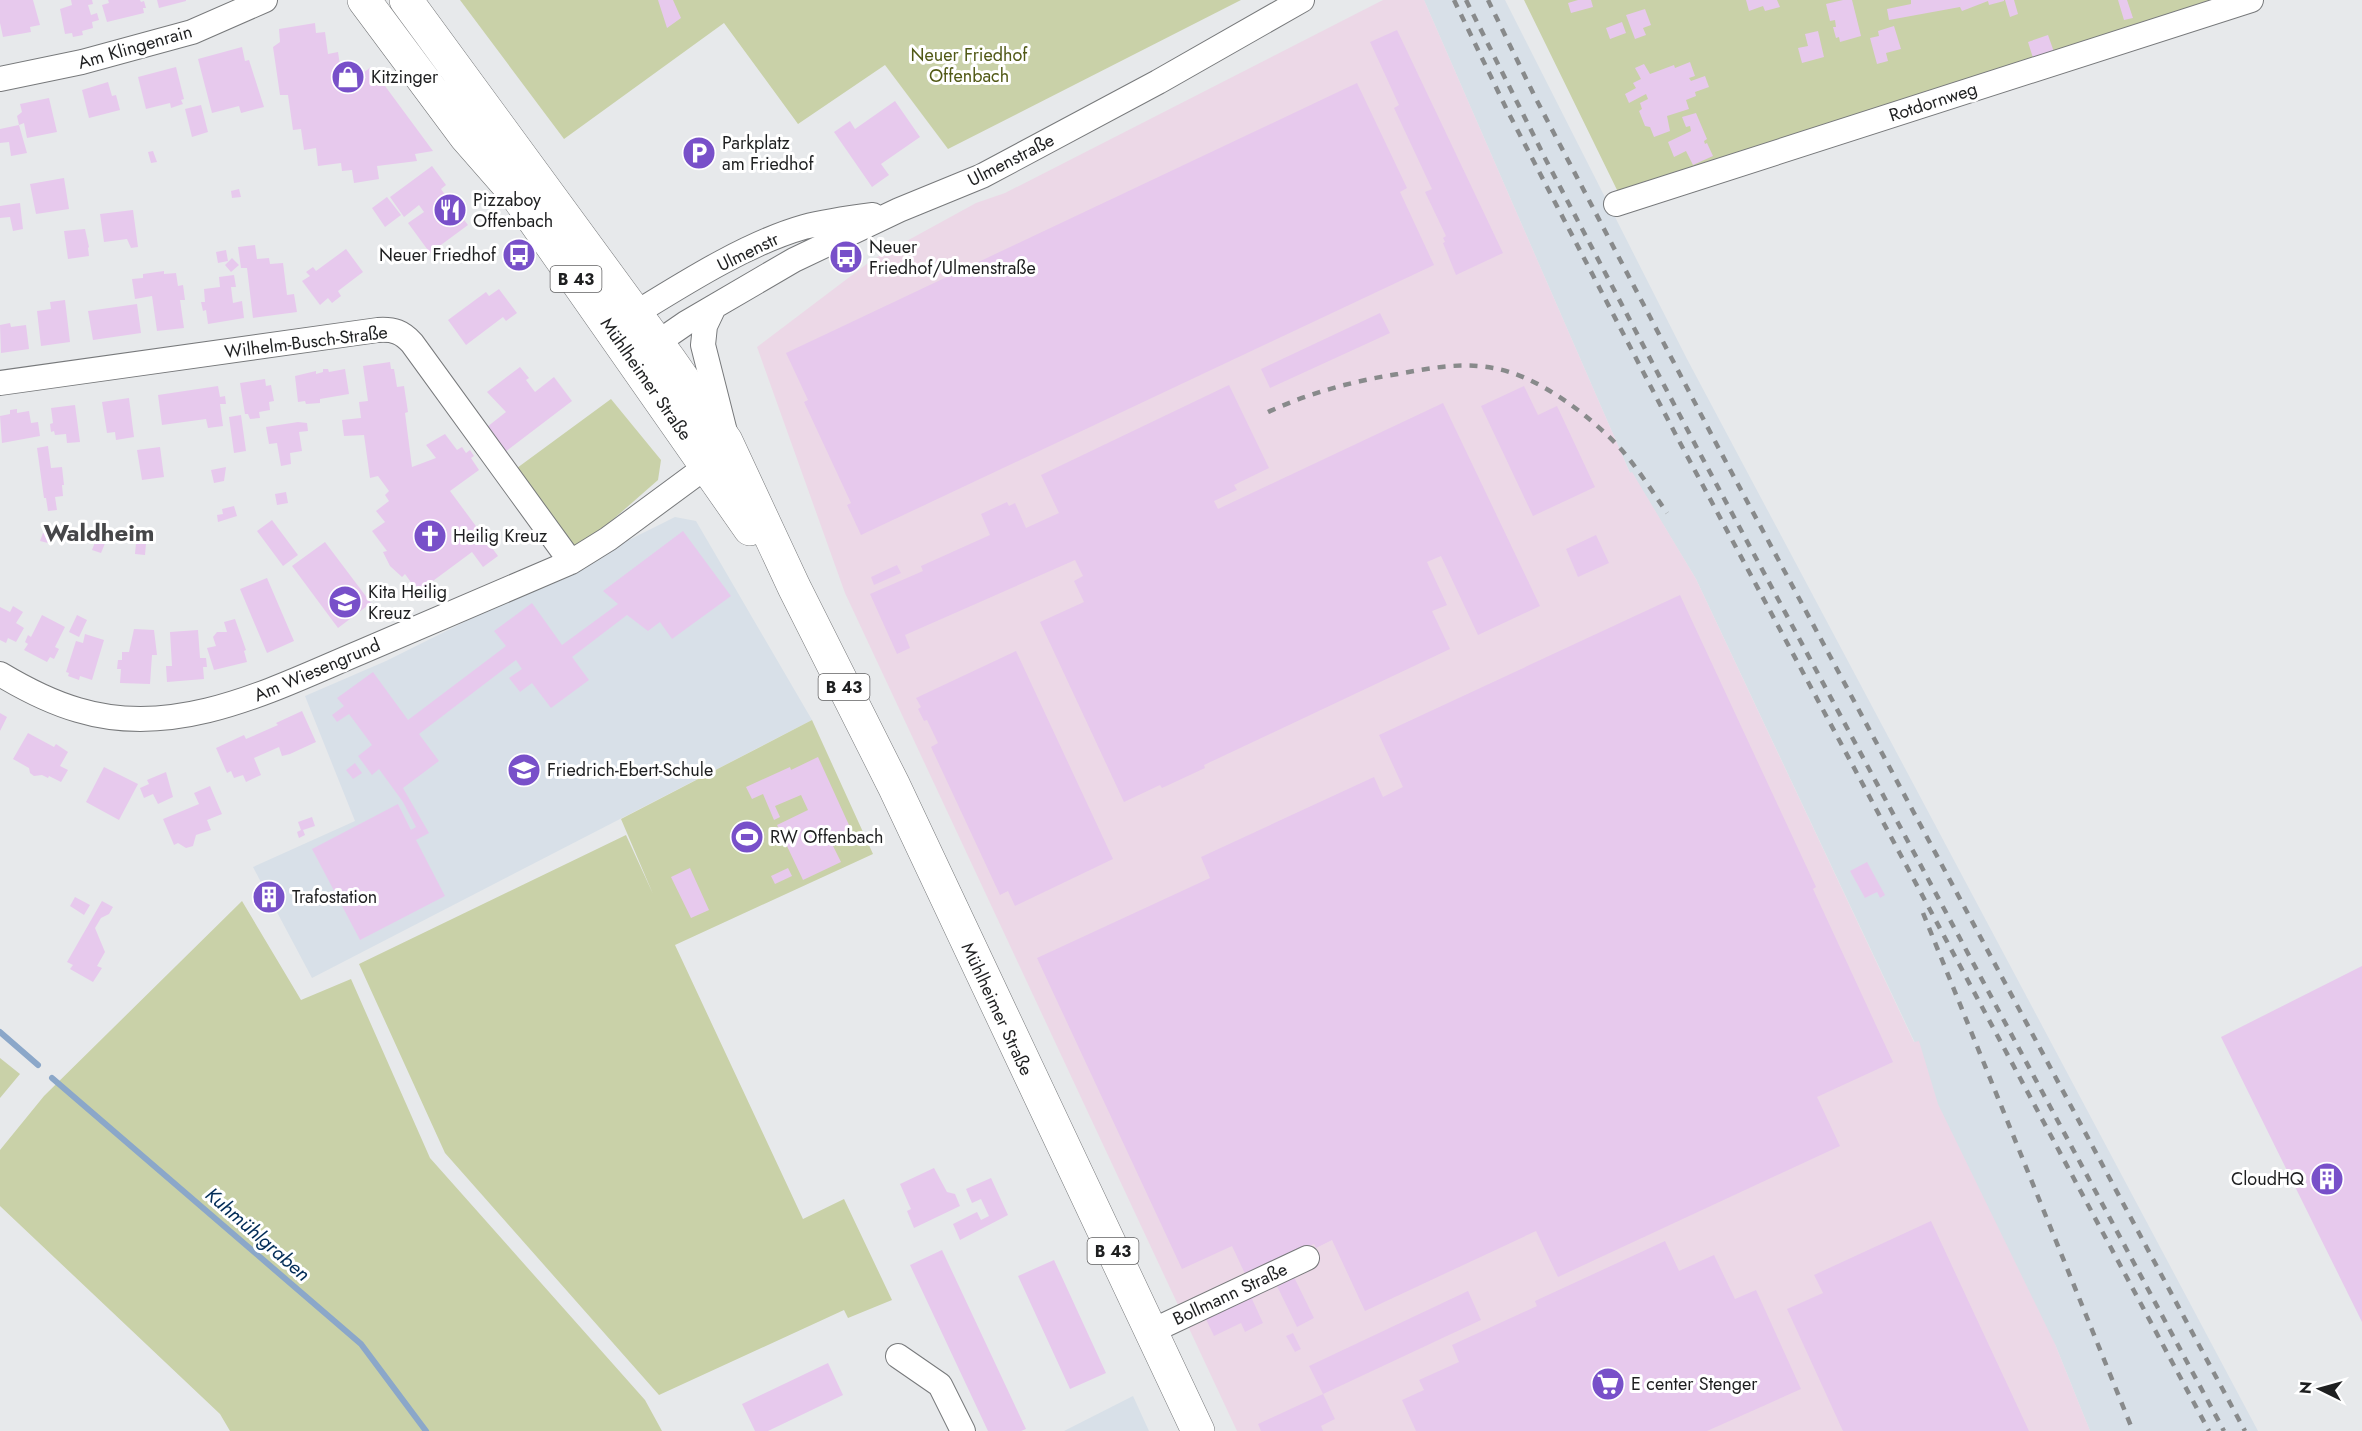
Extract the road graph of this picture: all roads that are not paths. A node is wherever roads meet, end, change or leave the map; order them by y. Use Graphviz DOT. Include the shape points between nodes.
graph roads {
  1 [pos="265,0"];
  2 [pos="364,0"];
  3 [pos="406,0"];
  4 [pos="1302,0"];
  5 [pos="2251,0"];
  6 [pos="0,79"];
  7 [pos="1616,204"];
  8 [pos="899,210"];
  9 [pos="714,307"];
  10 [pos="623,321"];
  11 [pos="644,352"];
  12 [pos="0,383"];
  13 [pos="726,441"];
  14 [pos="707,466"];
  15 [pos="571,562"];
  16 [pos="794,587"];
  17 [pos="0,675"];
  18 [pos="1307,1258"];
  19 [pos="1152,1330"];
  20 [pos="898,1356"];
  21 [pos="963,1431"];
  22 [pos="1198,1431"];
  1 -- 6 [label="street, Am Klingenrain" via="170,38"];
  2 -- 10 [label="main road, Mühlheimer Straße / B 43" via="466,137"];
  3 -- 10 [label="main road, Mühlheimer Straße"];
  4 -- 8 [label="street, Ulmenstraße" via="982,176"];
  5 -- 7 [label="street, Rotdornweg"];
  8 -- 9 [label="street, Ulmenstraße" via="794,260"];
  8 -- 10 [label="street, Ulmenstr" via="820,223 781,235"];
  9 -- 11 [label="street, Ulmenstraße"];
  9 -- 13 [label="street" via="705,326 703,345"];
  10 -- 11 [label="main road, Mühlheimer Straße / B 43"];
  11 -- 13 [label="main road, Mühlheimer Straße"];
  11 -- 14 [label="main road, Mühlheimer Straße / B 43"];
  12 -- 15 [label="street, Wilhelm-Busch-Straße" via="378,330 398,332 412,343"];
  13 -- 16 [label="main road, Mühlheimer Straße"];
  14 -- 15 [label="street, Am Wiesengrund"];
  14 -- 16 [label="main road, Mühlheimer Straße / B 43"];
  15 -- 17 [label="street, Am Wiesengrund" via="283,685 203,712 158,718 102,716 44,698"];
  16 -- 19 [label="main road, Mühlheimer Straße / B 43" via="894,786"];
  18 -- 19 [label="street, Bollmann Straße"];
  19 -- 22 [label="main road, Mühlheimer Straße / B 43"];
  20 -- 21 [label="street" via="940,1385"];
}
